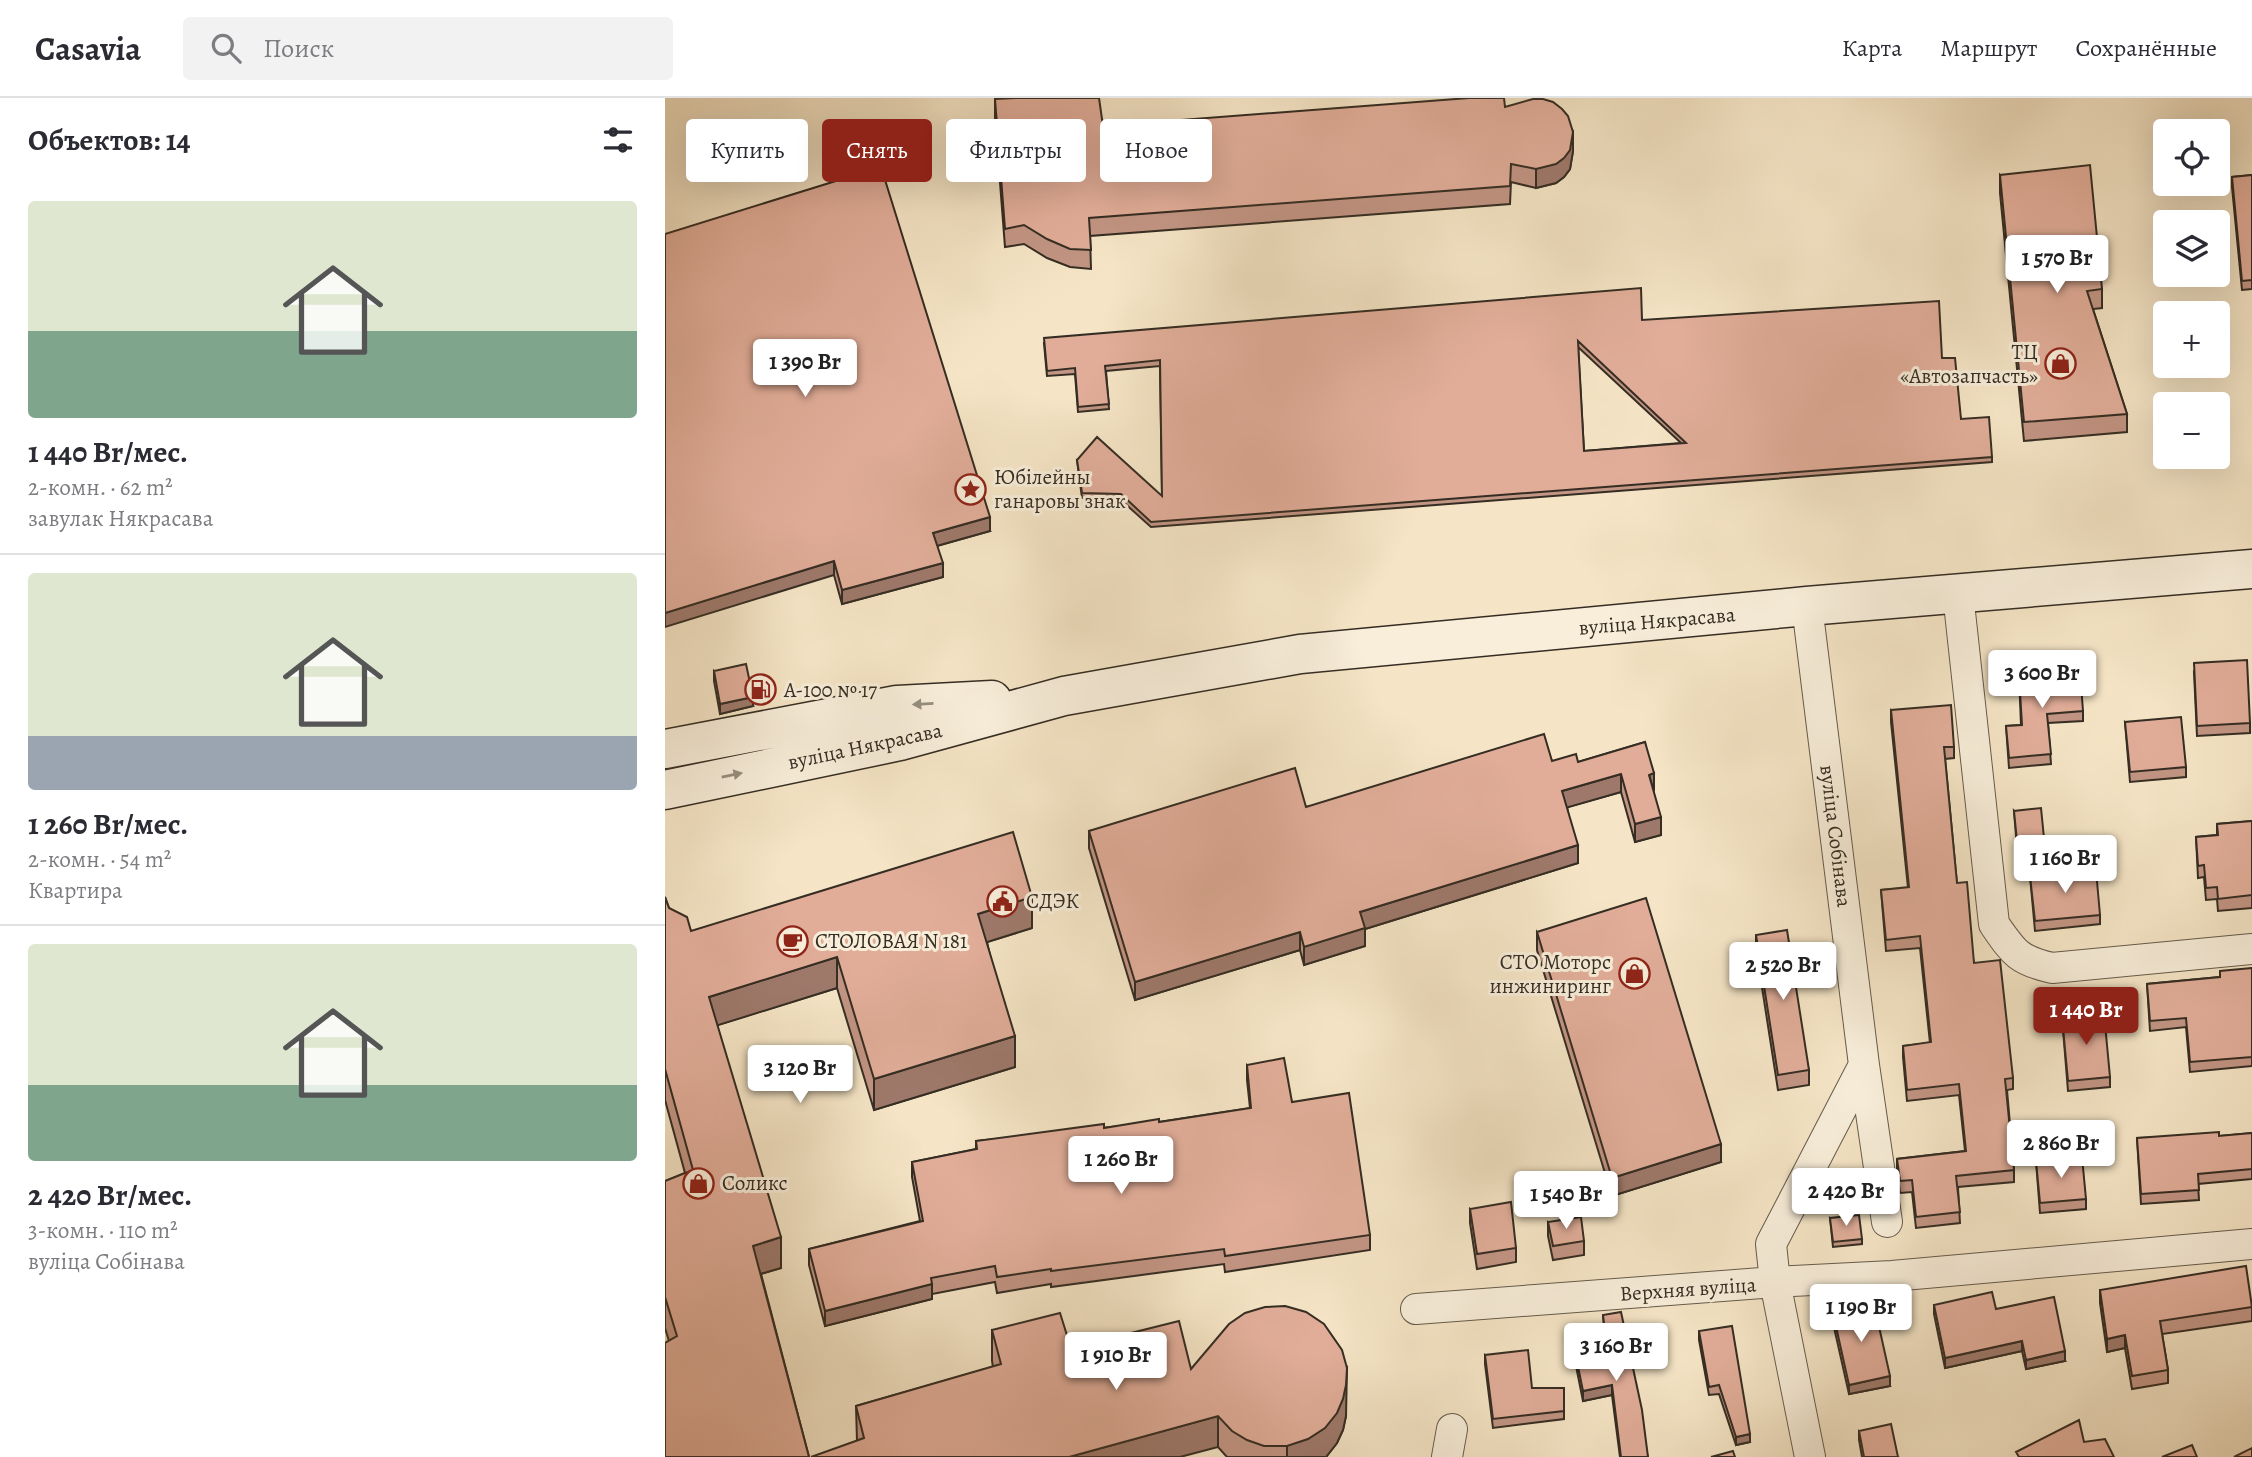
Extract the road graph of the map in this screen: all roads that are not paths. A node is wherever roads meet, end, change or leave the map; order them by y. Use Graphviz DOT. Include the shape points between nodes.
graph roads {
  1 [pos="2252,569"];
  2 [pos="1958,594"];
  3 [pos="1807,606"];
  4 [pos="1064,696"];
  5 [pos="665,749"];
  6 [pos="665,790"];
  7 [pos="2252,949"];
  8 [pos="1864,1065"];
  9 [pos="1887,1222"];
  10 [pos="2252,1244"];
  11 [pos="1775,1282"];
  12 [pos="1416,1309"];
  13 [pos="1810,1457"];
  1 -- 2 [label="main road, вуліца Някрасава"];
  2 -- 3 [label="main road, вуліца Някрасава"];
  2 -- 7 [label="street" via="1994,925 2007,944 2026,961 2052,968"];
  3 -- 4 [label="main road, вуліца Някрасава" via="1300,654"];
  3 -- 8 [label="street, вуліца Собінава"];
  4 -- 5 [label="main road, вуліца Някрасава, one-way" via="897,705"];
  6 -- 4 [label="main road, вуліца Някрасава, one-way" via="900,741"];
  8 -- 9 [label="street, вуліца Собінава"];
  8 -- 11 [label="street" via="1771,1244"];
  10 -- 11 [label="street, Верхняя вуліца"];
  11 -- 12 [label="street, Верхняя вуліца"];
  11 -- 13 [label="street"];
}
